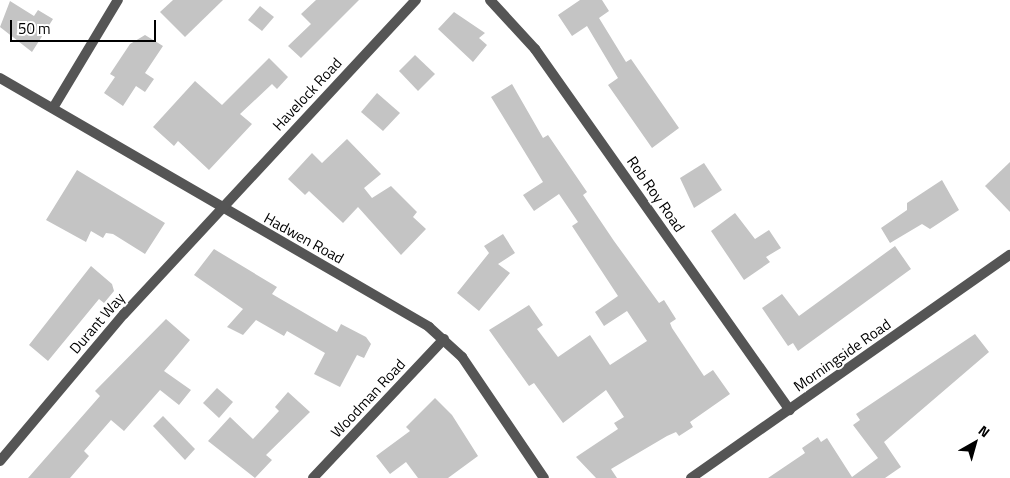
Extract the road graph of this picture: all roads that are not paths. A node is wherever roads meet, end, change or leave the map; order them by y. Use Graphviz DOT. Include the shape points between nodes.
graph roads {
  1 [pos="118,0"];
  2 [pos="416,0"];
  3 [pos="490,0"];
  4 [pos="0,78"];
  5 [pos="53,108"];
  6 [pos="222,209"];
  7 [pos="1010,255"];
  8 [pos="444,339"];
  9 [pos="790,410"];
  10 [pos="0,461"];
  11 [pos="313,478"];
  12 [pos="544,478"];
  13 [pos="691,478"];
  1 -- 5 [label="street"];
  2 -- 6 [label="street, Havelock Road"];
  3 -- 9 [label="street, Rob Roy Road" via="535,49"];
  4 -- 5 [label="street, Hadwen Road"];
  5 -- 6 [label="street, Hadwen Road"];
  6 -- 8 [label="street, Hadwen Road" via="408,314"];
  6 -- 10 [label="street, Durant Way" via="124,314"];
  7 -- 9 [label="street, Morningside Road"];
  8 -- 11 [label="street, Woodman Road"];
  8 -- 12 [label="street, Hadwen Road" via="474,374"];
  9 -- 13 [label="street, Morningside Road"];
}
